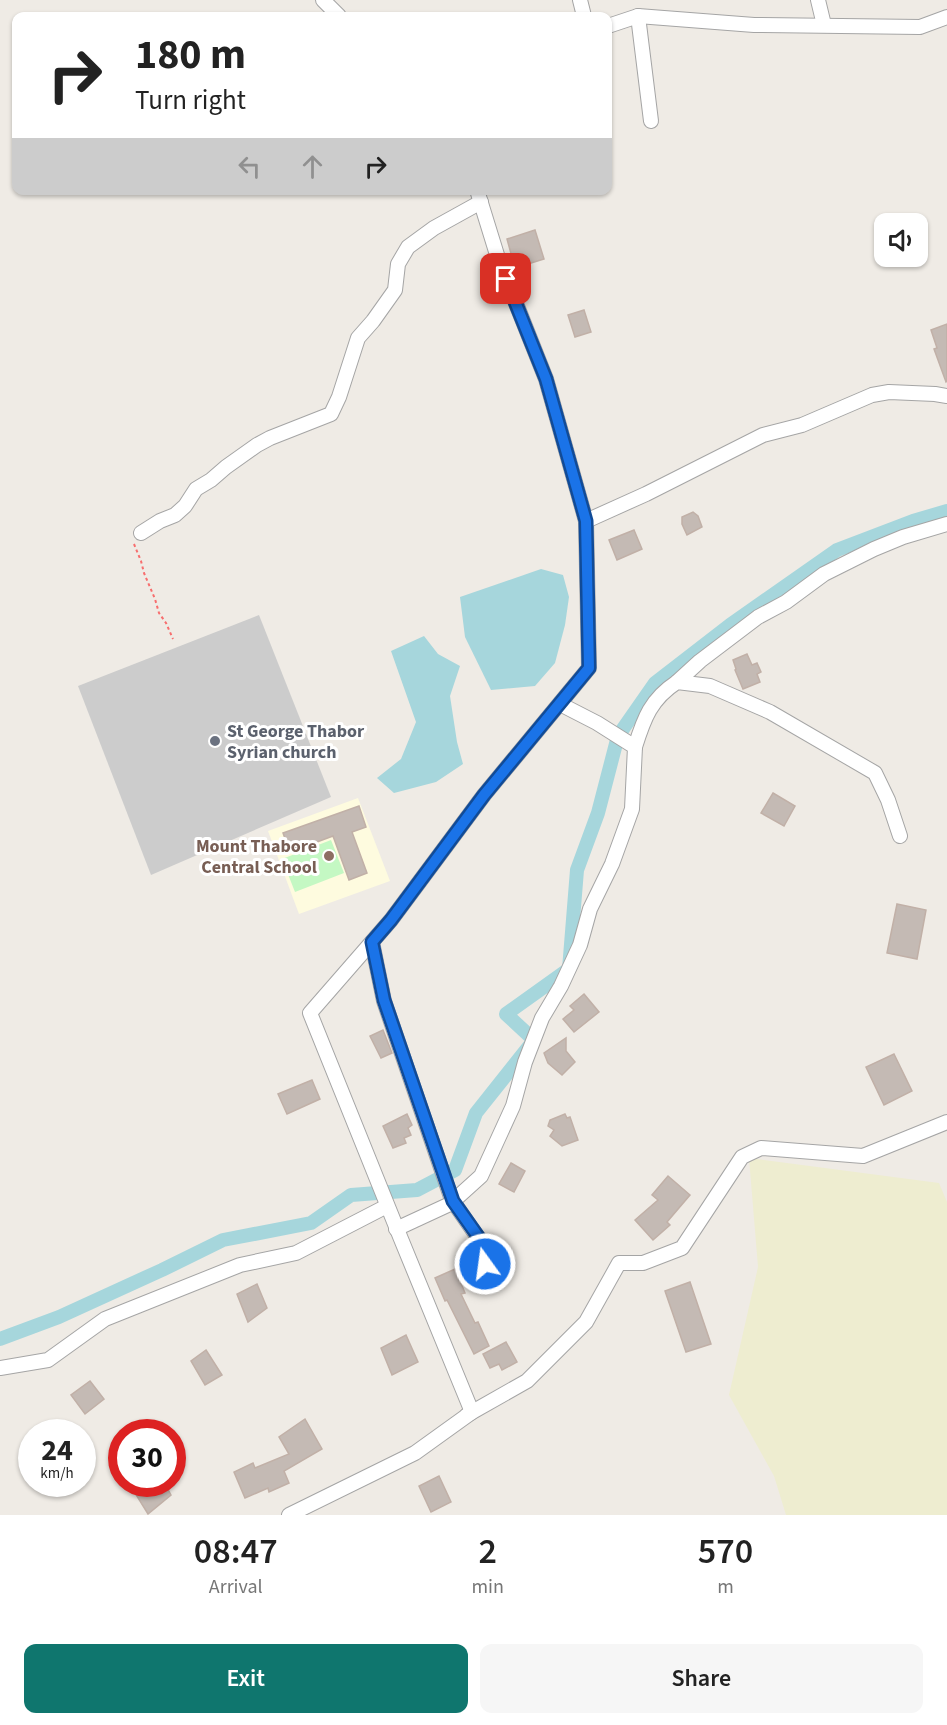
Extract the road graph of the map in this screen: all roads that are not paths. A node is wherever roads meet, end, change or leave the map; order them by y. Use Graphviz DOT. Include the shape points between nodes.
graph roads {
  1 [pos="323,0"];
  2 [pos="818,0"];
  3 [pos="335,12"];
  4 [pos="638,16"];
  5 [pos="947,17"];
  6 [pos="612,25"];
  7 [pos="824,25"];
  8 [pos="651,121"];
  9 [pos="479,196"];
  10 [pos="947,396"];
  11 [pos="586,521"];
  12 [pos="947,524"];
  13 [pos="141,533"];
  14 [pos="677,682"];
  15 [pos="560,704"];
  16 [pos="635,747"];
  17 [pos="900,836"];
  18 [pos="372,942"];
  19 [pos="947,1122"];
  20 [pos="453,1201"];
  21 [pos="387,1206"];
  22 [pos="396,1229"];
  23 [pos="482,1277"];
  24 [pos="0,1368"];
  25 [pos="467,1415"];
  26 [pos="289,1515"];
  1 -- 3 [label="street"];
  2 -- 7 [label="street"];
  4 -- 6 [label="street"];
  4 -- 7 [label="street" via="754,25"];
  4 -- 8 [label="street"];
  5 -- 7 [label="street" via="920,27"];
  9 -- 11 [label="street" via="498,258 546,379"];
  9 -- 13 [label="street" via="408,247 398,264 395,290 358,338 331,414 257,445 196,489 175,515"];
  10 -- 11 [label="street" via="889,392 872,395 802,425 763,435"];
  11 -- 15 [label="street" via="589,668"];
  12 -- 14 [label="street" via="903,537 824,574 758,617"];
  14 -- 16 [label="street" via="651,706"];
  14 -- 17 [label="street" via="710,686 770,712 875,773"];
  15 -- 16 [label="street"];
  15 -- 18 [label="street" via="484,795"];
  16 -- 20 [label="street" via="632,809 612,864 561,986 542,1018 513,1106 481,1176"];
  18 -- 20 [label="street" via="384,1000"];
  18 -- 21 [label="street" via="310,1013"];
  19 -- 25 [label="street" via="863,1156 761,1148 742,1157 682,1248 643,1263 619,1263 586,1322 527,1381"];
  20 -- 22 [label="street"];
  20 -- 23 [label="street" via="489,1252"];
  21 -- 22 [label="street"];
  21 -- 24 [label="street" via="296,1253 240,1265 105,1319 48,1360"];
  22 -- 25 [label="street" via="472,1412"];
  25 -- 26 [label="street" via="415,1453"];
}
